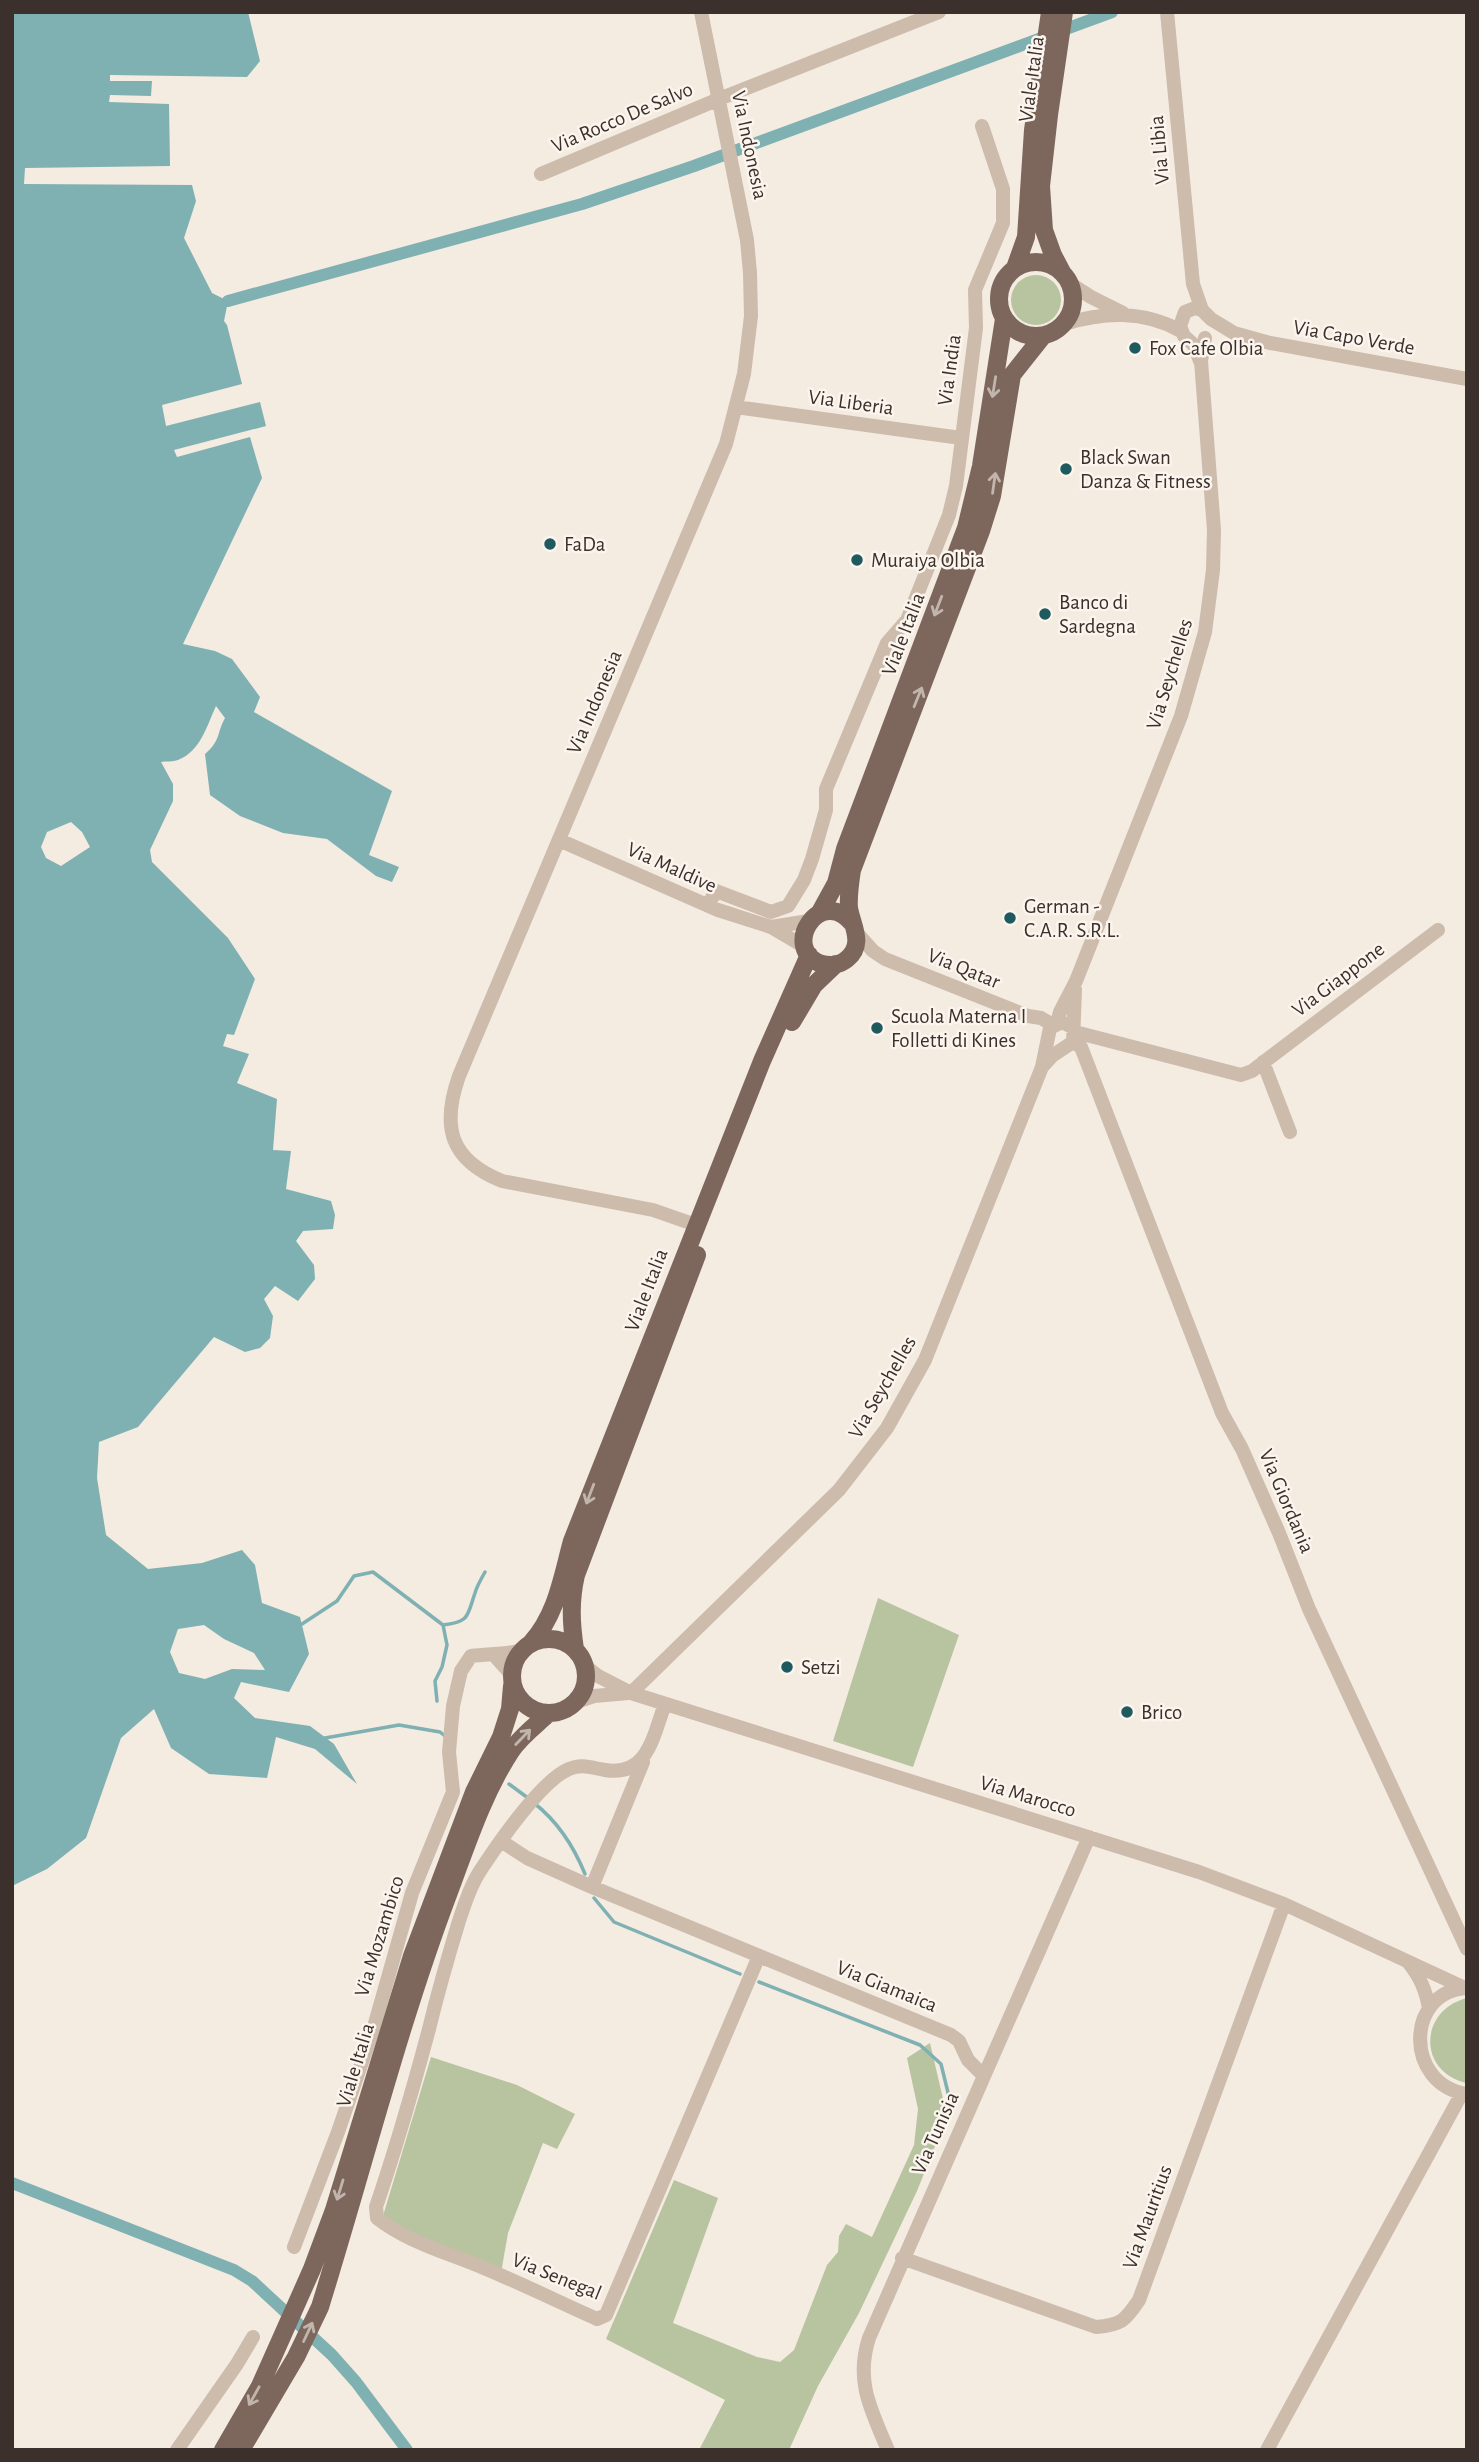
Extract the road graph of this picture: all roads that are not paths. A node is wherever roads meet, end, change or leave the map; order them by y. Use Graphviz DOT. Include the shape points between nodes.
graph roads {
  1 [pos="701,12"];
  2 [pos="939,12"];
  3 [pos="1167,12"];
  4 [pos="1054,15"];
  5 [pos="1051,54"];
  6 [pos="719,99"];
  7 [pos="982,126"];
  8 [pos="541,174"];
  9 [pos="1015,268"];
  10 [pos="1066,278"];
  11 [pos="1193,284"];
  12 [pos="1125,314"];
  13 [pos="1207,315"];
  14 [pos="1003,319"];
  15 [pos="1064,324"];
  16 [pos="1185,325"];
  17 [pos="1234,333"];
  18 [pos="1043,336"];
  19 [pos="1207,337"];
  20 [pos="1200,361"];
  21 [pos="1467,379"];
  22 [pos="736,407"];
  23 [pos="961,439"];
  24 [pos="559,840"];
  25 [pos="708,905"];
  26 [pos="814,917"];
  27 [pos="771,927"];
  28 [pos="855,928"];
  29 [pos="1438,930"];
  30 [pos="807,951"];
  31 [pos="885,959"];
  32 [pos="843,960"];
  33 [pos="1076,981"];
  34 [pos="1051,1030"];
  35 [pos="1069,1040"];
  36 [pos="1103,1040"];
  37 [pos="1086,1061"];
  38 [pos="1263,1062"];
  39 [pos="1042,1067"];
  40 [pos="1290,1132"];
  41 [pos="696,1225"];
  42 [pos="526,1647"];
  43 [pos="495,1656"];
  44 [pos="580,1657"];
  45 [pos="512,1680"];
  46 [pos="631,1693"];
  47 [pos="576,1702"];
  48 [pos="665,1704"];
  49 [pos="548,1714"];
  50 [pos="645,1756"];
  51 [pos="1088,1838"];
  52 [pos="501,1841"];
  53 [pos="592,1887"];
  54 [pos="1284,1903"];
  55 [pos="1467,1949"];
  56 [pos="759,1956"];
  57 [pos="1405,1958"];
  58 [pos="1466,1988"];
  59 [pos="1430,2009"];
  60 [pos="984,2074"];
  61 [pos="1464,2094"];
  62 [pos="294,2247"];
  63 [pos="902,2258"];
  64 [pos="253,2337"];
  65 [pos="253,2431"];
  66 [pos="177,2450"];
  67 [pos="223,2450"];
  68 [pos="241,2450"];
  69 [pos="249,2450"];
  70 [pos="888,2450"];
  71 [pos="1267,2450"];
  1 -- 6 [label="street, Via Indonesia"];
  2 -- 6 [label="street, Via Rocco De Salvo"];
  3 -- 11 [label="street, Via Libia"];
  4 -- 5 [label="main road, Viale Italia"];
  5 -- 9 [label="main road, Viale Italia" via="1033,130 1026,237"];
  5 -- 10 [label="main road, Viale Italia" via="1041,210 1047,241"];
  6 -- 8 [label="street, Via Rocco De Salvo"];
  6 -- 22 [label="street, Via Indonesia" via="747,240 751,316"];
  7 -- 23 [label="street, Via India" via="1003,189 1003,223 975,289 976,328"];
  9 -- 10 [label="main road" via="1038,262 1052,265"];
  9 -- 14 [label="main road" via="999,293"];
  10 -- 12 [label="street"];
  10 -- 15 [label="main road" via="1073,299"];
  11 -- 13 [label="street, Via Libia"];
  11 -- 16 [label="street, Via Libia"];
  12 -- 15 [label="street"];
  12 -- 16 [label="street"];
  13 -- 16 [label="street" via="1195,309"];
  13 -- 17 [label="street, Via Capo Verde"];
  13 -- 19 [label="street, Via Seychelles" via="1212,325"];
  14 -- 18 [label="main road" via="1028,336"];
  14 -- 26 [label="main road, Viale Italia, one-way" via="966,528 836,883"];
  15 -- 18 [label="main road"];
  16 -- 19 [label="street, Via Capo Verde" via="1200,341"];
  16 -- 20 [label="street, Via Seychelles"];
  17 -- 19 [label="street, Via Capo Verde"];
  17 -- 21 [label="street, Via Capo Verde"];
  28 -- 18 [label="main road, Viale Italia, one-way" via="849,896 852,870 981,531 992,496 1012,375"];
  19 -- 20 [label="street, Via Seychelles"];
  20 -- 33 [label="street, Via Seychelles" via="1214,530 1205,632 1181,716"];
  22 -- 23 [label="street, Via Liberia"];
  22 -- 24 [label="street, Via Indonesia" via="726,444"];
  23 -- 25 [label="street, Via India" via="949,515 907,620 887,643 826,789 825,810 804,880 788,906 771,912 716,891"];
  24 -- 25 [label="street, Via Maldive"];
  24 -- 41 [label="street, Via Indonesia" via="459,1076 449,1111 454,1138 473,1166 502,1181 653,1210"];
  25 -- 27 [label="street, Via Maldive"];
  26 -- 27 [label="street, Via Maldive"];
  26 -- 28 [label="main road" via="838,912"];
  26 -- 30 [label="main road" via="803,936"];
  27 -- 30 [label="street, Via Maldive"];
  28 -- 31 [label="street"];
  28 -- 32 [label="main road" via="856,946"];
  29 -- 38 [label="street, Via Giappone"];
  30 -- 32 [label="main road" via="822,964"];
  30 -- 41 [label="main road, Viale Italia"];
  31 -- 32 [label="street"];
  31 -- 34 [label="street, Via Qatar" via="1041,1018"];
  32 -- 44 [label="main road, Viale Italia" via="799,1005 771,1065 585,1547 571,1597"];
  33 -- 34 [label="street, Via Seychelles"];
  33 -- 35 [label="street, Via Seychelles"];
  34 -- 35 [label="street" via="1053,1046"];
  34 -- 35 [label="street, Via Giappone" via="1065,1022"];
  34 -- 39 [label="street, Via Seychelles"];
  35 -- 36 [label="street, Via Giappone"];
  35 -- 37 [label="street, Via Giordania" via="1081,1047"];
  35 -- 39 [label="street, Via Seychelles"];
  36 -- 37 [label="street"];
  36 -- 38 [label="street, Via Giappone" via="1241,1074"];
  37 -- 55 [label="street, Via Giordania" via="1222,1413"];
  38 -- 40 [label="street"];
  39 -- 46 [label="street, Via Seychelles" via="925,1360 887,1428 839,1490"];
  41 -- 42 [label="main road, Viale Italia, one-way" via="572,1541 550,1617"];
  42 -- 43 [label="street, Via Mozambico"];
  42 -- 44 [label="main road" via="554,1639"];
  42 -- 45 [label="main road" via="514,1661"];
  43 -- 45 [label="street"];
  43 -- 62 [label="street, Via Mozambico" via="471,1656 461,1671 450,1740 453,1792 412,1893 370,2038"];
  44 -- 46 [label="street, Via Marocco" via="598,1676"];
  44 -- 47 [label="main road" via="585,1685"];
  45 -- 49 [label="main road" via="517,1698 536,1712"];
  45 -- 67 [label="main road, Viale Italia, one-way" via="510,1709 501,1737 474,1792 412,1956 334,2210 260,2386"];
  46 -- 47 [label="street, Via Marocco"];
  46 -- 48 [label="street, Via Marocco"];
  47 -- 49 [label="main road"];
  48 -- 50 [label="street"];
  48 -- 51 [label="street, Via Marocco"];
  65 -- 49 [label="main road, Viale Italia, one-way" via="320,2307 423,1960 473,1828 512,1749"];
  50 -- 52 [label="street, Via Senegal" via="622,1771 585,1766 556,1776"];
  50 -- 53 [label="street"];
  51 -- 54 [label="street, Via Marocco"];
  51 -- 60 [label="street, Via Tunisia"];
  52 -- 53 [label="street"];
  52 -- 56 [label="street, Via Senegal" via="480,1870 461,1916 376,2207 377,2218 385,2224 432,2248 597,2319 606,2315"];
  53 -- 56 [label="street"];
  54 -- 57 [label="street, Via Marocco"];
  54 -- 63 [label="street, Via Mauritius" via="1139,2300 1128,2317 1115,2326 1096,2327"];
  56 -- 60 [label="street, Via Giamaica" via="950,2035"];
  57 -- 58 [label="street, Via Marocco"];
  57 -- 59 [label="street" via="1420,1976"];
  58 -- 59 [label="street" via="1449,1992"];
  59 -- 61 [label="street" via="1422,2024 1422,2056 1442,2085"];
  60 -- 63 [label="street, Via Tunisia"];
  61 -- 71 [label="street"];
  63 -- 70 [label="street, Via Tunisia" via="863,2354 866,2396"];
  64 -- 66 [label="street"];
  65 -- 68 [label="main road, Viale Italia"];
  65 -- 69 [label="street"];
}
